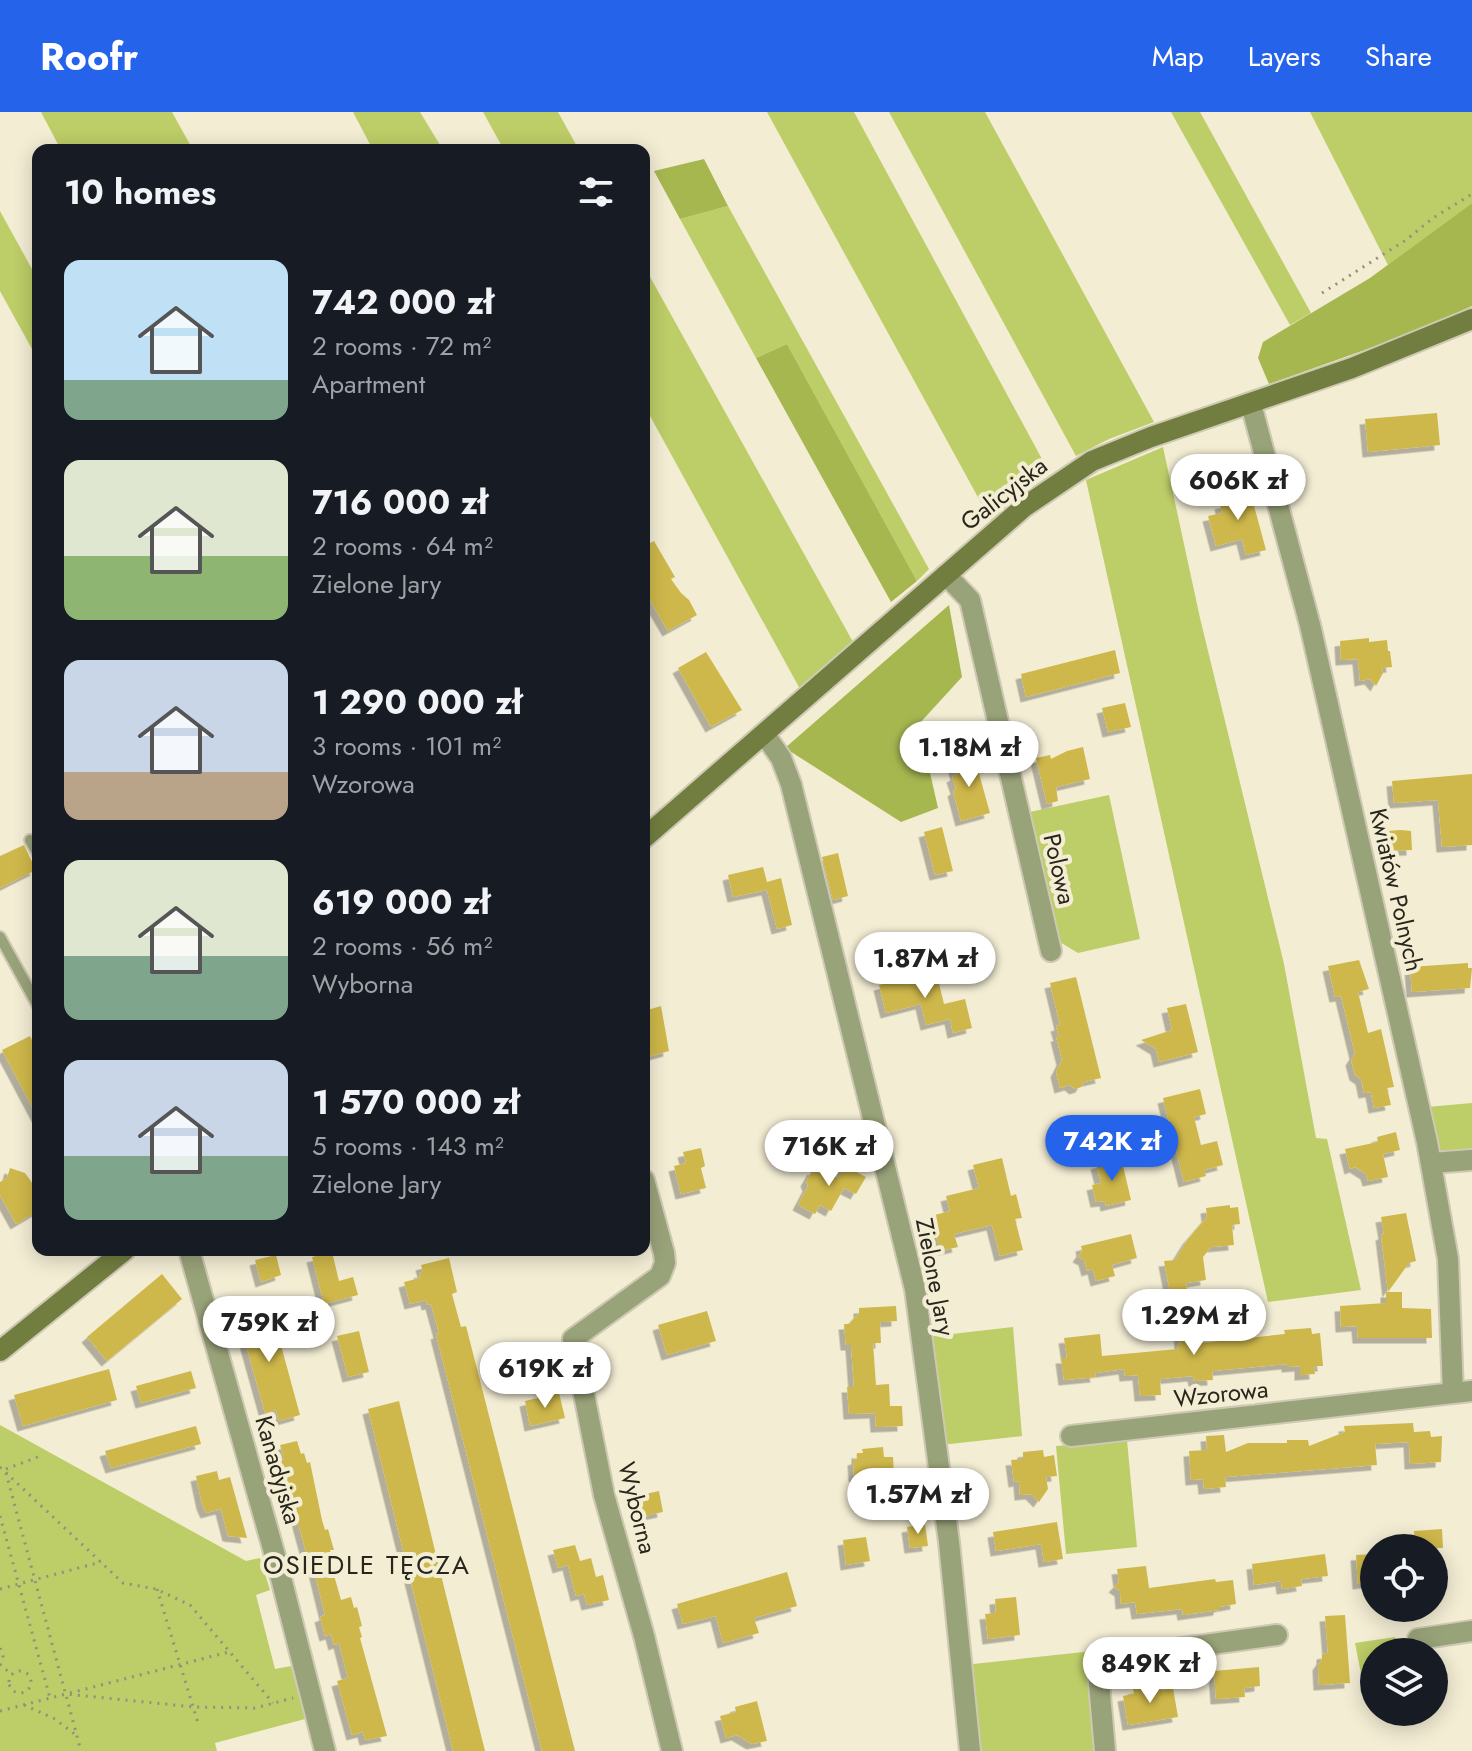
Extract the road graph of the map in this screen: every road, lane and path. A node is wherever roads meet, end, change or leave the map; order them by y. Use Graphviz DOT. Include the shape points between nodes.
graph roads {
  1 [pos="1472,194"];
  2 [pos="1322,293"];
  3 [pos="1472,319"];
  4 [pos="1251,404"];
  5 [pos="946,575"];
  6 [pos="765,735"];
  7 [pos="650,833"];
  8 [pos="30,840"];
  9 [pos="32,844"];
  10 [pos="0,937"];
  11 [pos="1051,951"];
  12 [pos="32,995"];
  13 [pos="1472,1160"];
  14 [pos="1431,1163"];
  15 [pos="650,1202"];
  16 [pos="118,1256"];
  17 [pos="191,1256"];
  18 [pos="0,1351"];
  19 [pos="1463,1392"];
  20 [pos="1071,1436"];
  21 [pos="43,1455"];
  22 [pos="3,1469"];
  23 [pos="0,1516"];
  24 [pos="6,1538"];
  25 [pos="0,1540"];
  26 [pos="102,1561"];
  27 [pos="35,1580"];
  28 [pos="18,1584"];
  29 [pos="0,1589"];
  30 [pos="156,1589"];
  31 [pos="1472,1631"];
  32 [pos="1277,1635"];
  33 [pos="1425,1638"];
  34 [pos="0,1648"];
  35 [pos="229,1652"];
  36 [pos="0,1664"];
  37 [pos="179,1664"];
  38 [pos="12,1675"];
  39 [pos="9,1683"];
  40 [pos="0,1684"];
  41 [pos="23,1693"];
  42 [pos="66,1694"];
  43 [pos="300,1695"];
  44 [pos="50,1698"];
  45 [pos="273,1703"];
  46 [pos="25,1705"];
  47 [pos="194,1707"];
  48 [pos="0,1711"];
  49 [pos="198,1723"];
  50 [pos="77,1735"];
  51 [pos="81,1751"];
  52 [pos="325,1751"];
  53 [pos="672,1751"];
  54 [pos="970,1751"];
  55 [pos="1105,1751"];
  1 -- 2 [label="path"];
  3 -- 4 [label="street, Galicyjska"];
  4 -- 5 [label="street, Galicyjska" via="1092,461 1024,507"];
  4 -- 14 [label="street, Kwiatów Polnych" via="1310,625"];
  5 -- 6 [label="street, Galicyjska"];
  5 -- 11 [label="street, Polowa" via="970,600"];
  6 -- 7 [label="street, Galicyjska"];
  6 -- 54 [label="street, Zielone Jary" via="791,784 915,1289"];
  8 -- 9 [label="lane"];
  10 -- 12 [label="lane"];
  13 -- 14 [label="street"];
  14 -- 19 [label="street, Kwiatów Polnych"];
  15 -- 53 [label="street, Wyborna" via="664,1253 660,1276 573,1339 604,1495"];
  16 -- 18 [label="street"];
  17 -- 52 [label="street, Kanadyjska"];
  19 -- 20 [label="street, Wzorowa"];
  21 -- 22 [label="path"];
  22 -- 26 [label="path"];
  22 -- 27 [label="path"];
  23 -- 24 [label="path"];
  24 -- 25 [label="path"];
  24 -- 28 [label="path"];
  26 -- 27 [label="path"];
  26 -- 30 [label="path" via="123,1583"];
  27 -- 28 [label="path"];
  27 -- 42 [label="path"];
  28 -- 29 [label="path"];
  28 -- 44 [label="path"];
  30 -- 35 [label="path" via="190,1605"];
  30 -- 37 [label="path"];
  31 -- 33 [label="street"];
  32 -- 55 [label="street" via="1111,1658 1098,1672"];
  34 -- 36 [label="path"];
  35 -- 37 [label="path"];
  35 -- 45 [label="path"];
  36 -- 38 [label="path"];
  37 -- 42 [label="path"];
  37 -- 47 [label="path"];
  38 -- 39 [label="path"];
  38 -- 41 [label="path" via="20,1671 29,1676 31,1686"];
  39 -- 40 [label="path"];
  39 -- 41 [label="path"];
  41 -- 46 [label="path"];
  42 -- 44 [label="path"];
  42 -- 47 [label="path"];
  42 -- 50 [label="path"];
  43 -- 45 [label="path"];
  44 -- 46 [label="path"];
  45 -- 47 [label="path" via="255,1708"];
  46 -- 48 [label="path"];
  46 -- 50 [label="path"];
  47 -- 49 [label="path"];
  50 -- 51 [label="path"];
}
